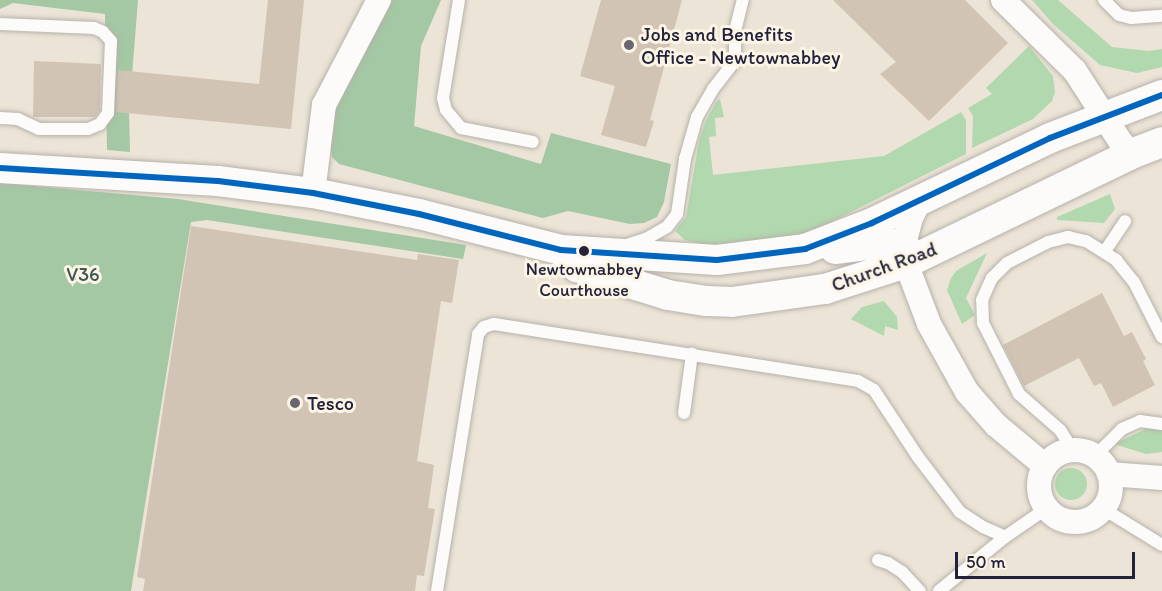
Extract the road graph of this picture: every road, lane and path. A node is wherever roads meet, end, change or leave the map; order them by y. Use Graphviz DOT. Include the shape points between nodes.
graph roads {
  1 [pos="379,0"];
  2 [pos="459,0"];
  3 [pos="743,0"];
  4 [pos="1003,0"];
  5 [pos="1104,0"];
  6 [pos="1162,16"];
  7 [pos="0,24"];
  8 [pos="1162,95"];
  9 [pos="1104,115"];
  10 [pos="0,118"];
  11 [pos="533,142"];
  12 [pos="1162,142"];
  13 [pos="1131,154"];
  14 [pos="0,168"];
  15 [pos="313,193"];
  16 [pos="928,196"];
  17 [pos="1125,221"];
  18 [pos="805,249"];
  19 [pos="561,250"];
  20 [pos="1105,250"];
  21 [pos="606,251"];
  22 [pos="905,254"];
  23 [pos="1162,337"];
  24 [pos="692,354"];
  25 [pos="684,413"];
  26 [pos="1162,424"];
  27 [pos="1092,460"];
  28 [pos="1045,466"];
  29 [pos="1162,478"];
  30 [pos="1047,508"];
  31 [pos="1102,508"];
  32 [pos="1005,537"];
  33 [pos="1162,546"];
  34 [pos="878,560"];
  35 [pos="437,591"];
  36 [pos="920,591"];
  37 [pos="939,591"];
  1 -- 15 [label="street" via="324,105"];
  2 -- 11 [label="lane" via="443,98 446,110 462,128"];
  3 -- 21 [label="lane" via="735,31 735,61 697,117 676,214 667,227 646,239"];
  4 -- 9 [label="street" via="1075,71"];
  5 -- 6 [label="lane" via="1119,15"];
  7 -- 10 [label="lane" via="94,28 111,41 108,113 100,124 88,129 39,129 18,119"];
  8 -- 9 [label="street, Church Road"];
  9 -- 13 [label="street"];
  9 -- 16 [label="street, Church Road"];
  12 -- 13 [label="street, Church Road"];
  13 -- 22 [label="street, Church Road"];
  14 -- 15 [label="street, Church Road" via="218,181"];
  15 -- 19 [label="street, Church Road" via="461,223"];
  16 -- 18 [label="street, Church Road"];
  16 -- 22 [label="street" via="911,218"];
  17 -- 20 [label="lane"];
  18 -- 21 [label="street, Church Road" via="717,261"];
  18 -- 22 [label="street"];
  19 -- 21 [label="street, Church Road"];
  19 -- 22 [label="street, Church Road" via="577,267 668,295 732,302 825,289"];
  20 -- 23 [label="lane" via="1134,282"];
  20 -- 27 [label="lane" via="1068,237 1048,242 1007,263 992,278 982,300 982,323 1020,394"];
  22 -- 28 [label="street" via="928,324 968,392 996,425"];
  24 -- 25 [label="lane"];
  24 -- 32 [label="lane" via="858,381 874,390 953,503 983,527"];
  24 -- 35 [label="lane" via="494,324 484,327 478,334"];
  26 -- 27 [label="lane" via="1140,421 1122,429"];
  27 -- 28 [label="street" via="1052,458"];
  27 -- 29 [label="street"];
  27 -- 31 [label="street" via="1111,485"];
  28 -- 30 [label="street" via="1039,488"];
  30 -- 31 [label="street" via="1074,522 1095,516"];
  30 -- 32 [label="lane"];
  31 -- 33 [label="lane"];
  32 -- 37 [label="lane"];
  34 -- 36 [label="lane" via="902,572"];
}
